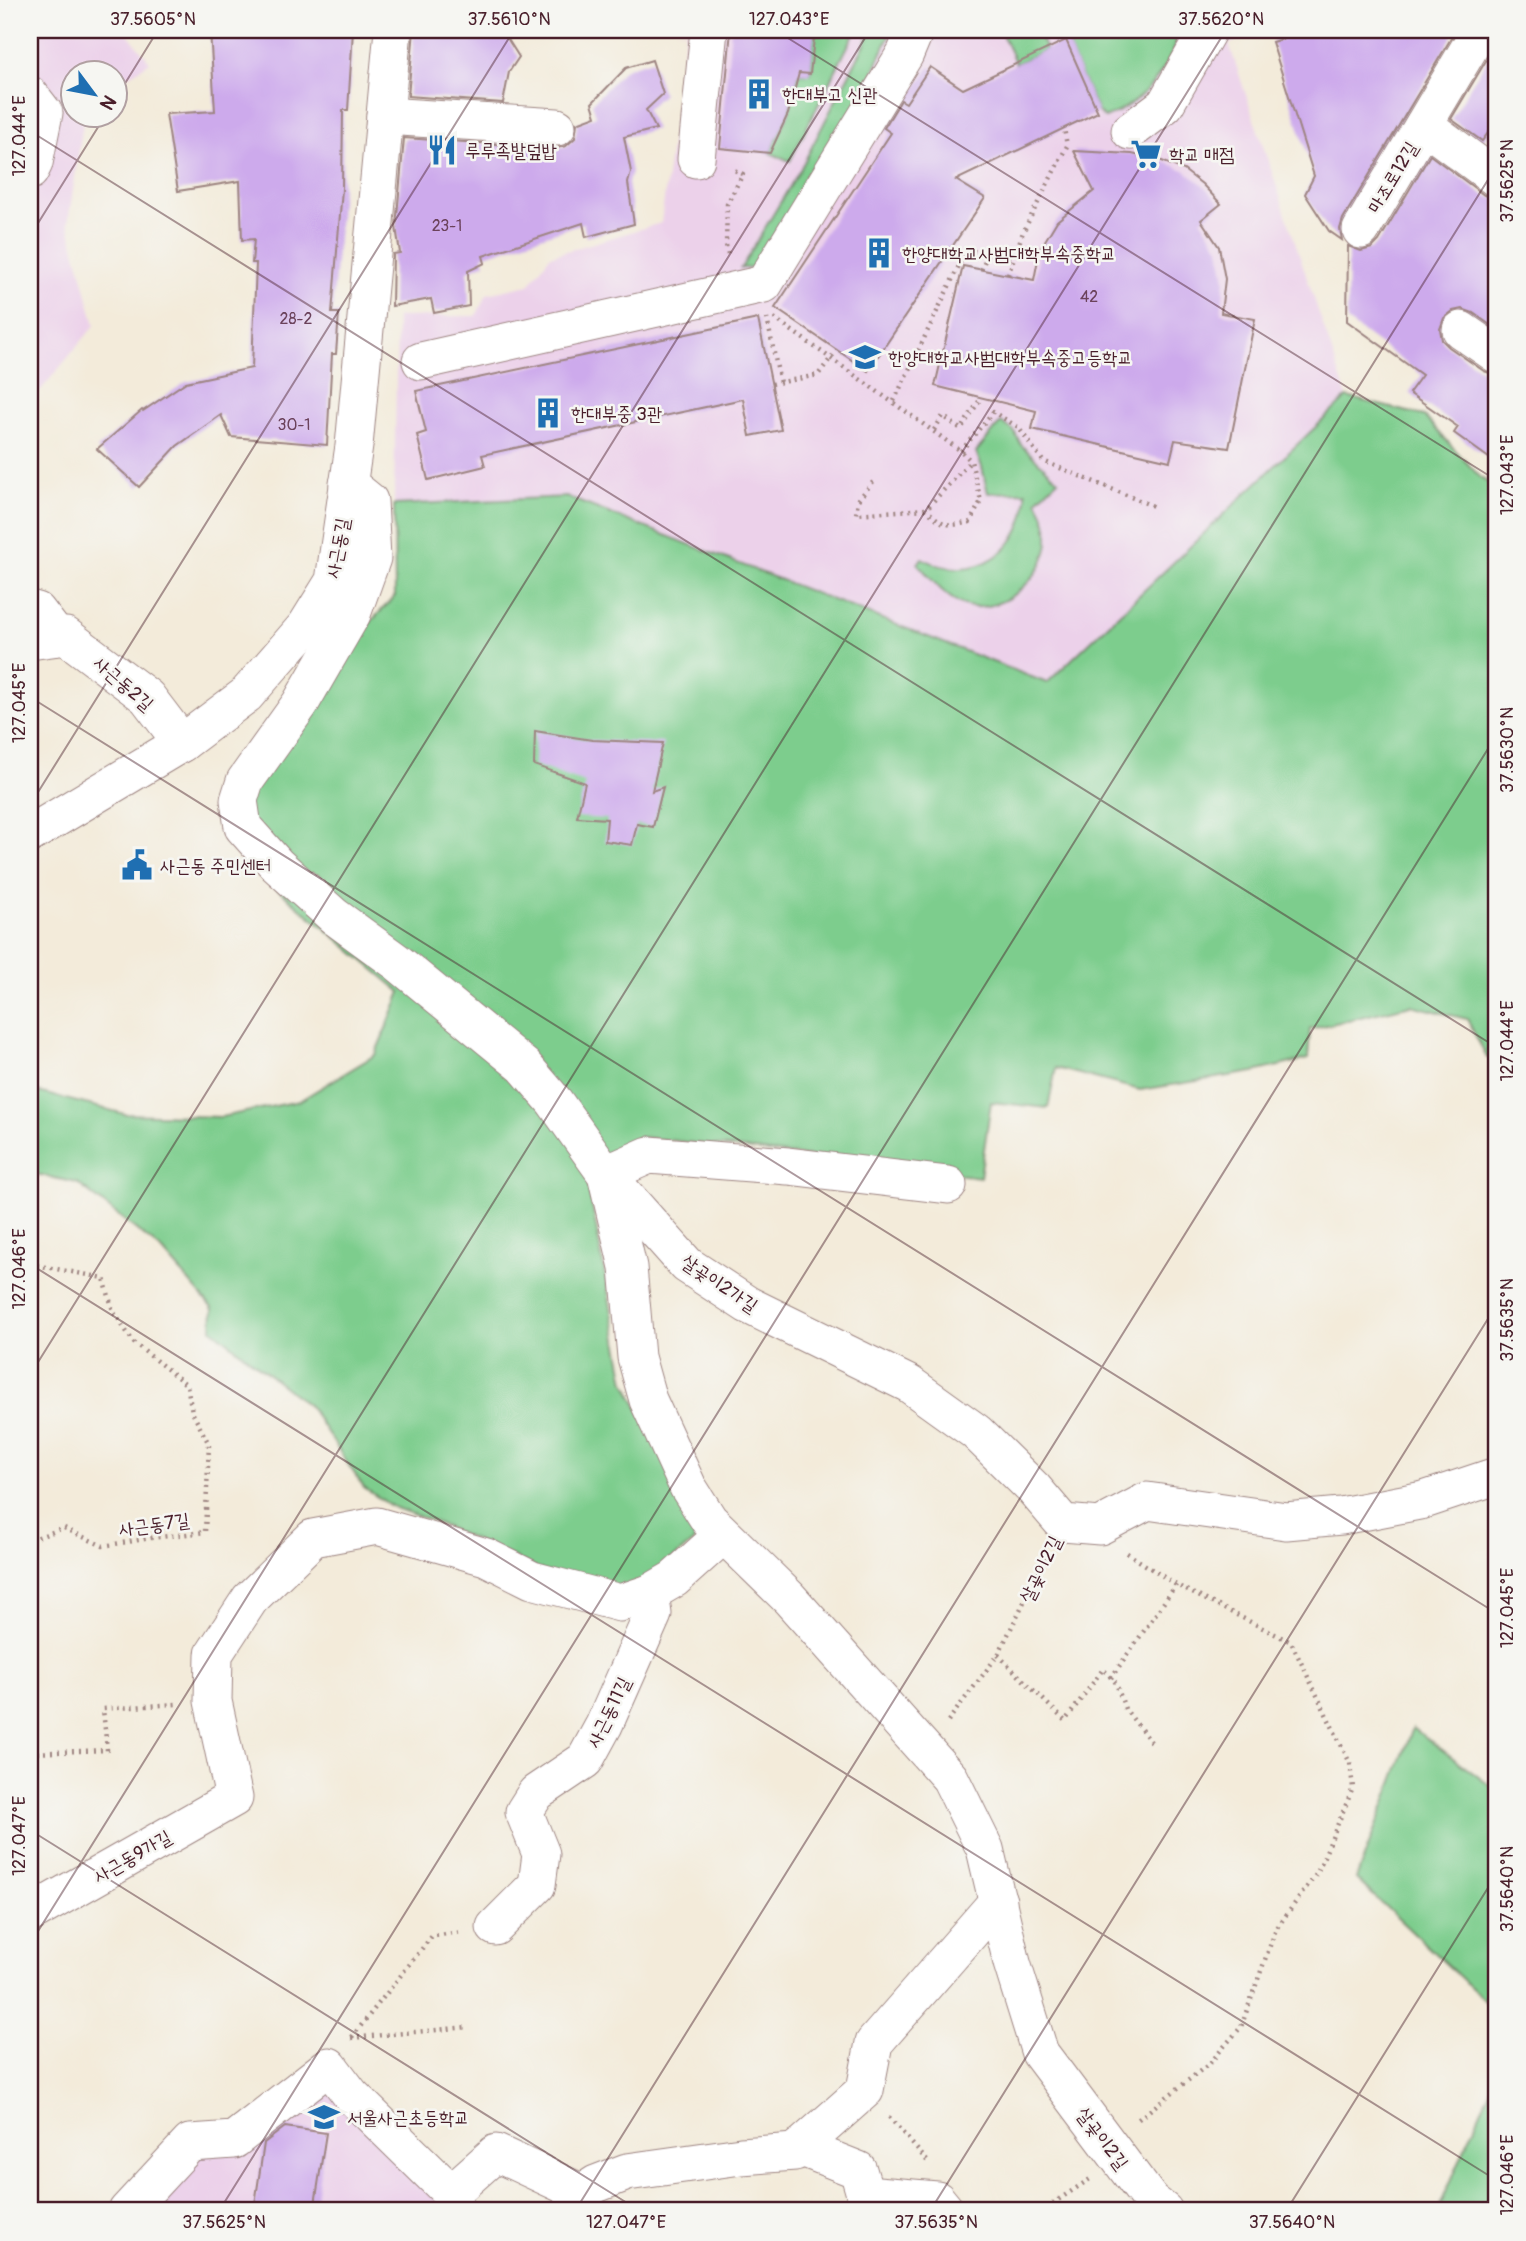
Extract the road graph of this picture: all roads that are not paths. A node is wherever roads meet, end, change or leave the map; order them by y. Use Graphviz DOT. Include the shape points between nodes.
graph roads {
  1 [pos="393,30"];
  2 [pos="709,30"];
  3 [pos="915,30"];
  4 [pos="1208,30"];
  5 [pos="1480,30"];
  6 [pos="30,95"];
  7 [pos="385,116"];
  8 [pos="1424,125"];
  9 [pos="557,127"];
  10 [pos="1130,131"];
  11 [pos="711,162"];
  12 [pos="30,171"];
  13 [pos="1496,178"];
  14 [pos="1361,230"];
  15 [pos="1461,330"];
  16 [pos="1496,354"];
  17 [pos="421,361"];
  18 [pos="348,484"];
  19 [pos="30,609"];
  20 [pos="43,639"];
  21 [pos="182,743"];
  22 [pos="30,834"];
  23 [pos="606,1174"];
  24 [pos="948,1185"];
  25 [pos="1496,1476"];
  26 [pos="1063,1523"];
  27 [pos="723,1535"];
  28 [pos="650,1593"];
  29 [pos="998,1901"];
  30 [pos="30,1914"];
  31 [pos="495,1927"];
  32 [pos="800,2147"];
  33 [pos="451,2202"];
  34 [pos="858,2202"];
  35 [pos="942,2206"];
  36 [pos="127,2211"];
  37 [pos="1164,2211"];
  1 -- 7 [label="street, 사근동길"];
  2 -- 11 [label="street"];
  3 -- 17 [label="street" via="765,298"];
  4 -- 10 [label="street" via="1165,105"];
  5 -- 8 [label="street, 마조로12길"];
  6 -- 12 [label="street" via="44,113"];
  7 -- 9 [label="street"];
  7 -- 18 [label="street, 사근동길"];
  8 -- 13 [label="street, 마조로12길"];
  8 -- 14 [label="street, 마조로12길"];
  15 -- 16 [label="street"];
  18 -- 21 [label="street, 사근동길" via="334,581 306,626 246,695"];
  18 -- 23 [label="street, 살곶이2가길" via="369,501 372,558 352,614 300,704 245,781 239,800 243,827 334,916 524,1066"];
  19 -- 20 [label="street, 사근동2길" via="37,611"];
  20 -- 21 [label="street, 사근동2길" via="66,636 146,697"];
  21 -- 22 [label="street, 사근동길"];
  23 -- 24 [label="street" via="649,1155"];
  23 -- 26 [label="street, 살곶이2가길" via="687,1265 748,1305 909,1384 976,1432"];
  23 -- 27 [label="street" via="628,1266 636,1357 648,1400 688,1488"];
  25 -- 26 [label="street, 살곶이2길" via="1424,1500 1341,1516 1286,1521 1147,1501 1100,1525"];
  27 -- 28 [label="street" via="674,1579"];
  27 -- 29 [label="street, 살곶이2길" via="789,1598 950,1778 985,1849"];
  28 -- 30 [label="street, 사근동9가길" via="620,1603 532,1580 486,1557 377,1526 313,1538 250,1599 214,1654 213,1701 234,1798"];
  28 -- 31 [label="street, 사근동11길" via="653,1614 585,1760 536,1793 524,1812 541,1854 537,1885"];
  29 -- 32 [label="street" via="874,2043 865,2090"];
  29 -- 37 [label="street, 살곶이2길" via="1040,2053 1150,2201"];
  32 -- 33 [label="street" via="795,2152 627,2172 582,2193 496,2153"];
  32 -- 34 [label="street" via="858,2170"];
  33 -- 36 [label="street" via="329,2066 234,2140 190,2143"];
  34 -- 35 [label="street"];
}
